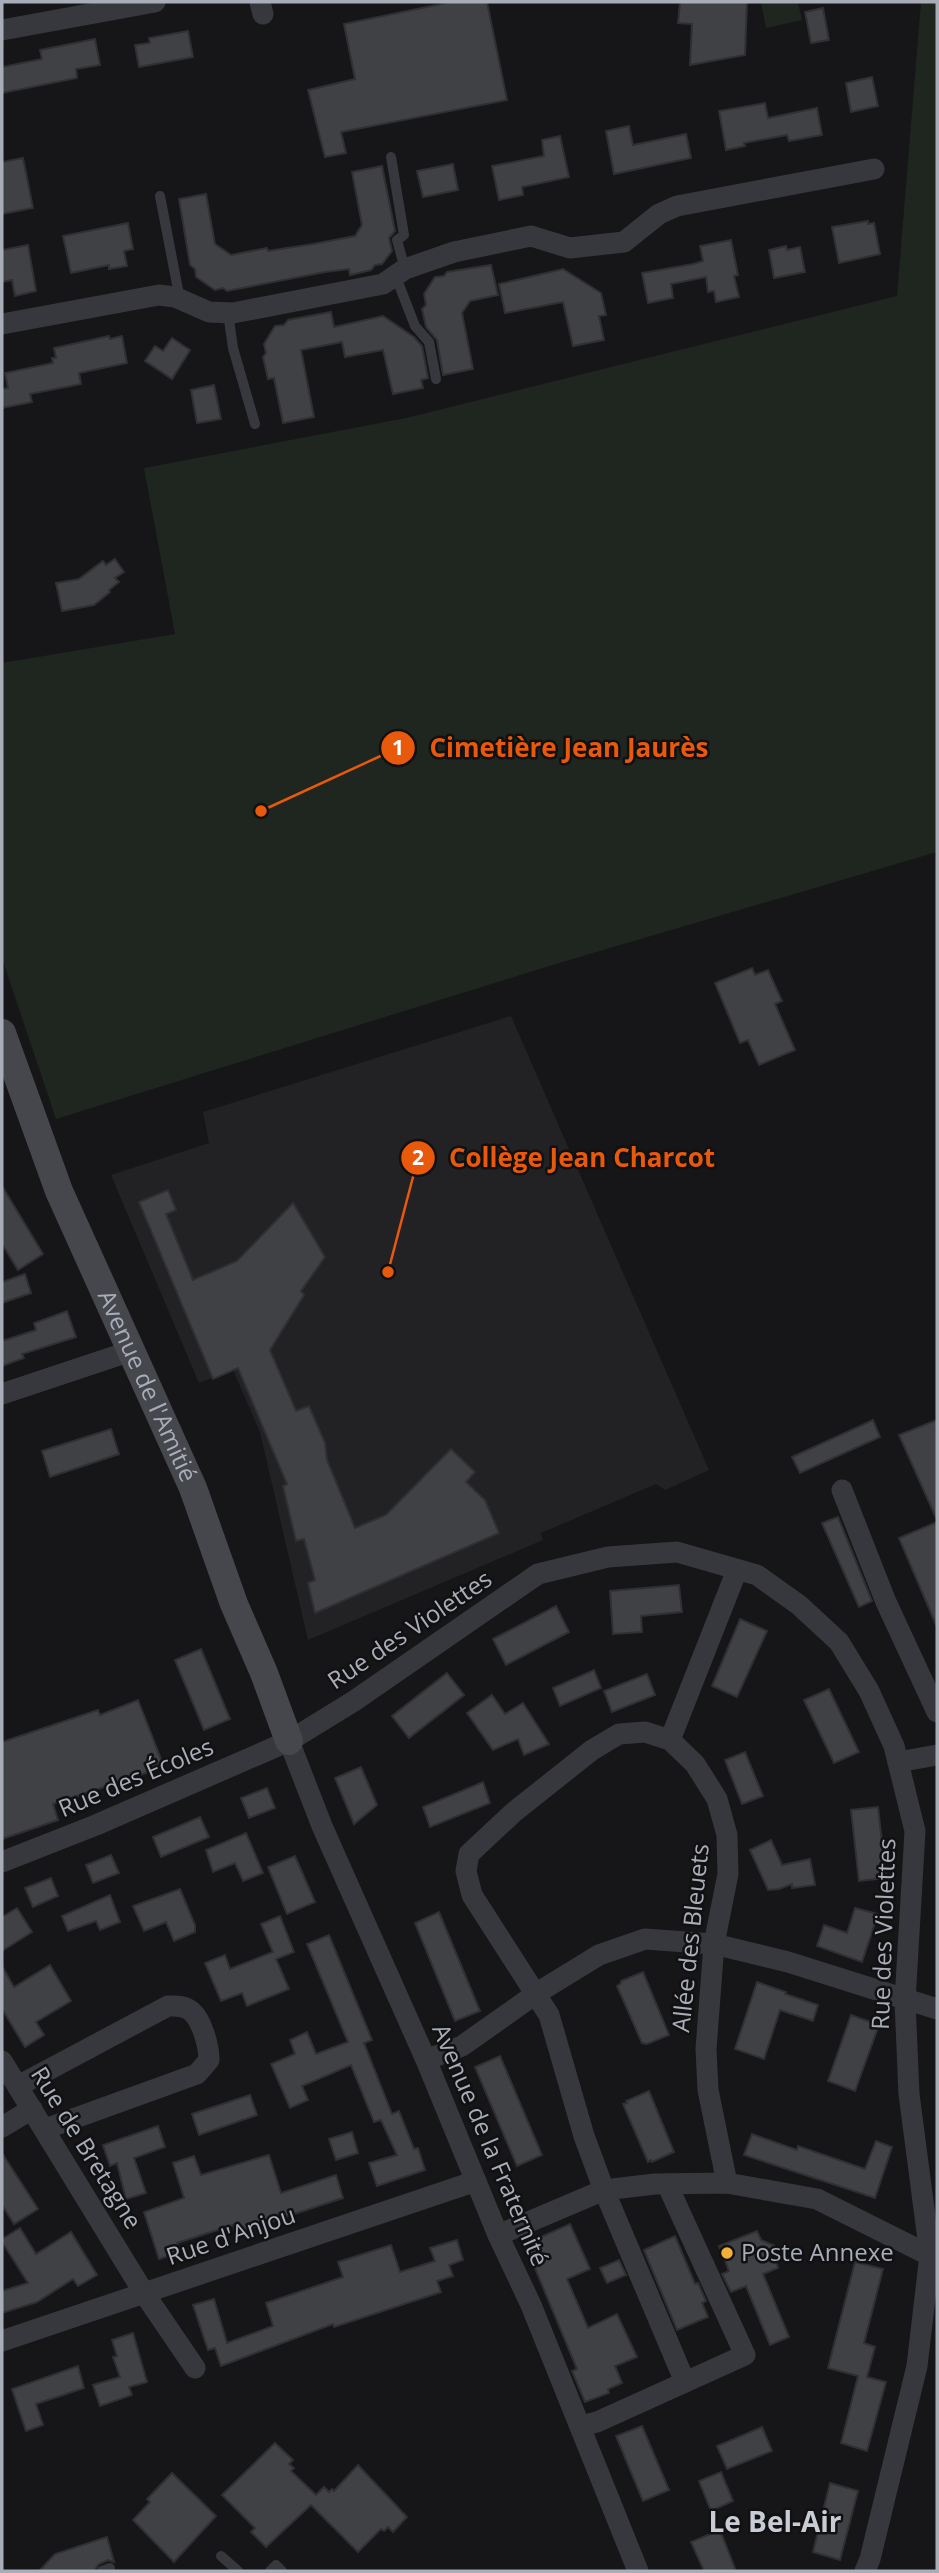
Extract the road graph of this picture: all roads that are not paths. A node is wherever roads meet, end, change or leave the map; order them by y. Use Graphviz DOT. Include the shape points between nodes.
graph roads {
  1 [pos="155,2"];
  2 [pos="2,27"];
  3 [pos="391,157"];
  4 [pos="874,169"];
  5 [pos="160,196"];
  6 [pos="400,273"];
  7 [pos="180,300"];
  8 [pos="228,313"];
  9 [pos="2,324"];
  10 [pos="436,379"];
  11 [pos="255,425"];
  12 [pos="2,1033"];
  13 [pos="131,1351"];
  14 [pos="2,1395"];
  15 [pos="842,1490"];
  16 [pos="737,1570"];
  17 [pos="937,1712"];
  18 [pos="670,1740"];
  19 [pos="289,1741"];
  20 [pos="937,1755"];
  21 [pos="898,1762"];
  22 [pos="2,1861"];
  23 [pos="714,1944"];
  24 [pos="537,1993"];
  25 [pos="905,2001"];
  26 [pos="937,2009"];
  27 [pos="426,2060"];
  28 [pos="2,2061"];
  29 [pos="18,2086"];
  30 [pos="32,2109"];
  31 [pos="2,2127"];
  32 [pos="45,2129"];
  33 [pos="477,2181"];
  34 [pos="727,2183"];
  35 [pos="667,2184"];
  36 [pos="604,2190"];
  37 [pos="498,2235"];
  38 [pos="934,2257"];
  39 [pos="144,2293"];
  40 [pos="2,2341"];
  41 [pos="195,2368"];
  42 [pos="685,2382"];
  43 [pos="580,2426"];
  44 [pos="221,2556"];
  45 [pos="238,2571"];
  46 [pos="270,2571"];
  47 [pos="282,2571"];
  48 [pos="638,2571"];
  49 [pos="865,2571"];
  1 -- 2 [label="street"];
  3 -- 6 [label="lane" via="404,235 397,240"];
  4 -- 6 [label="street" via="677,205 624,242 570,248 531,236 454,253"];
  5 -- 7 [label="lane"];
  6 -- 8 [label="street" via="371,286"];
  6 -- 10 [label="lane" via="415,327 429,342"];
  7 -- 8 [label="street" via="209,313"];
  7 -- 9 [label="street" via="159,295"];
  8 -- 11 [label="lane"];
  12 -- 13 [label="street, Avenue de l'Amitié" via="59,1191"];
  13 -- 14 [label="street"];
  13 -- 19 [label="street, Avenue de l'Amitié" via="193,1488"];
  15 -- 17 [label="street" via="886,1602"];
  16 -- 18 [label="street"];
  16 -- 19 [label="street, Rue des Violettes" via="677,1552 608,1557 538,1574"];
  16 -- 21 [label="street, Rue des Violettes" via="757,1575 839,1642 869,1691"];
  18 -- 23 [label="street, Allée des Bleuets" via="695,1764 717,1798 727,1835 728,1874"];
  18 -- 24 [label="street" via="645,1732 619,1734 543,1789 470,1854 466,1871 472,1895"];
  19 -- 22 [label="street, Rue des Écoles"];
  19 -- 27 [label="street, Avenue de la Fraternité"];
  20 -- 21 [label="street"];
  21 -- 25 [label="street, Rue des Violettes" via="915,1832"];
  23 -- 24 [label="street" via="645,1939 599,1955"];
  23 -- 25 [label="street" via="788,1962"];
  23 -- 34 [label="street, Allée des Bleuets" via="706,2049 708,2090"];
  24 -- 27 [label="street" via="462,2046"];
  24 -- 36 [label="street" via="549,2015"];
  25 -- 26 [label="street"];
  25 -- 38 [label="street, Rue des Violettes" via="909,2094"];
  27 -- 33 [label="street, Avenue de la Fraternité"];
  28 -- 29 [label="street, Rue de Bretagne"];
  29 -- 30 [label="street, Rue de Bretagne"];
  29 -- 32 [label="street" via="168,2006 192,2012 209,2045 209,2060 197,2074"];
  30 -- 31 [label="street"];
  30 -- 32 [label="street, Rue de Bretagne"];
  32 -- 39 [label="street, Rue de Bretagne"];
  33 -- 37 [label="street, Avenue de la Fraternité"];
  33 -- 39 [label="street, Rue d'Anjou"];
  34 -- 35 [label="street"];
  34 -- 38 [label="street" via="817,2199"];
  35 -- 36 [label="street"];
  35 -- 42 [label="street" via="745,2355"];
  36 -- 37 [label="street"];
  36 -- 42 [label="street"];
  37 -- 43 [label="street, Avenue de la Fraternité"];
  38 -- 49 [label="street, Rue des Violettes" via="917,2366"];
  39 -- 40 [label="street, Rue d'Anjou"];
  39 -- 41 [label="street, Rue de Bretagne"];
  42 -- 43 [label="street"];
  43 -- 48 [label="street, Avenue de la Fraternité"];
  44 -- 45 [label="lane"];
  46 -- 47 [label="lane" via="276,2565"];
}
